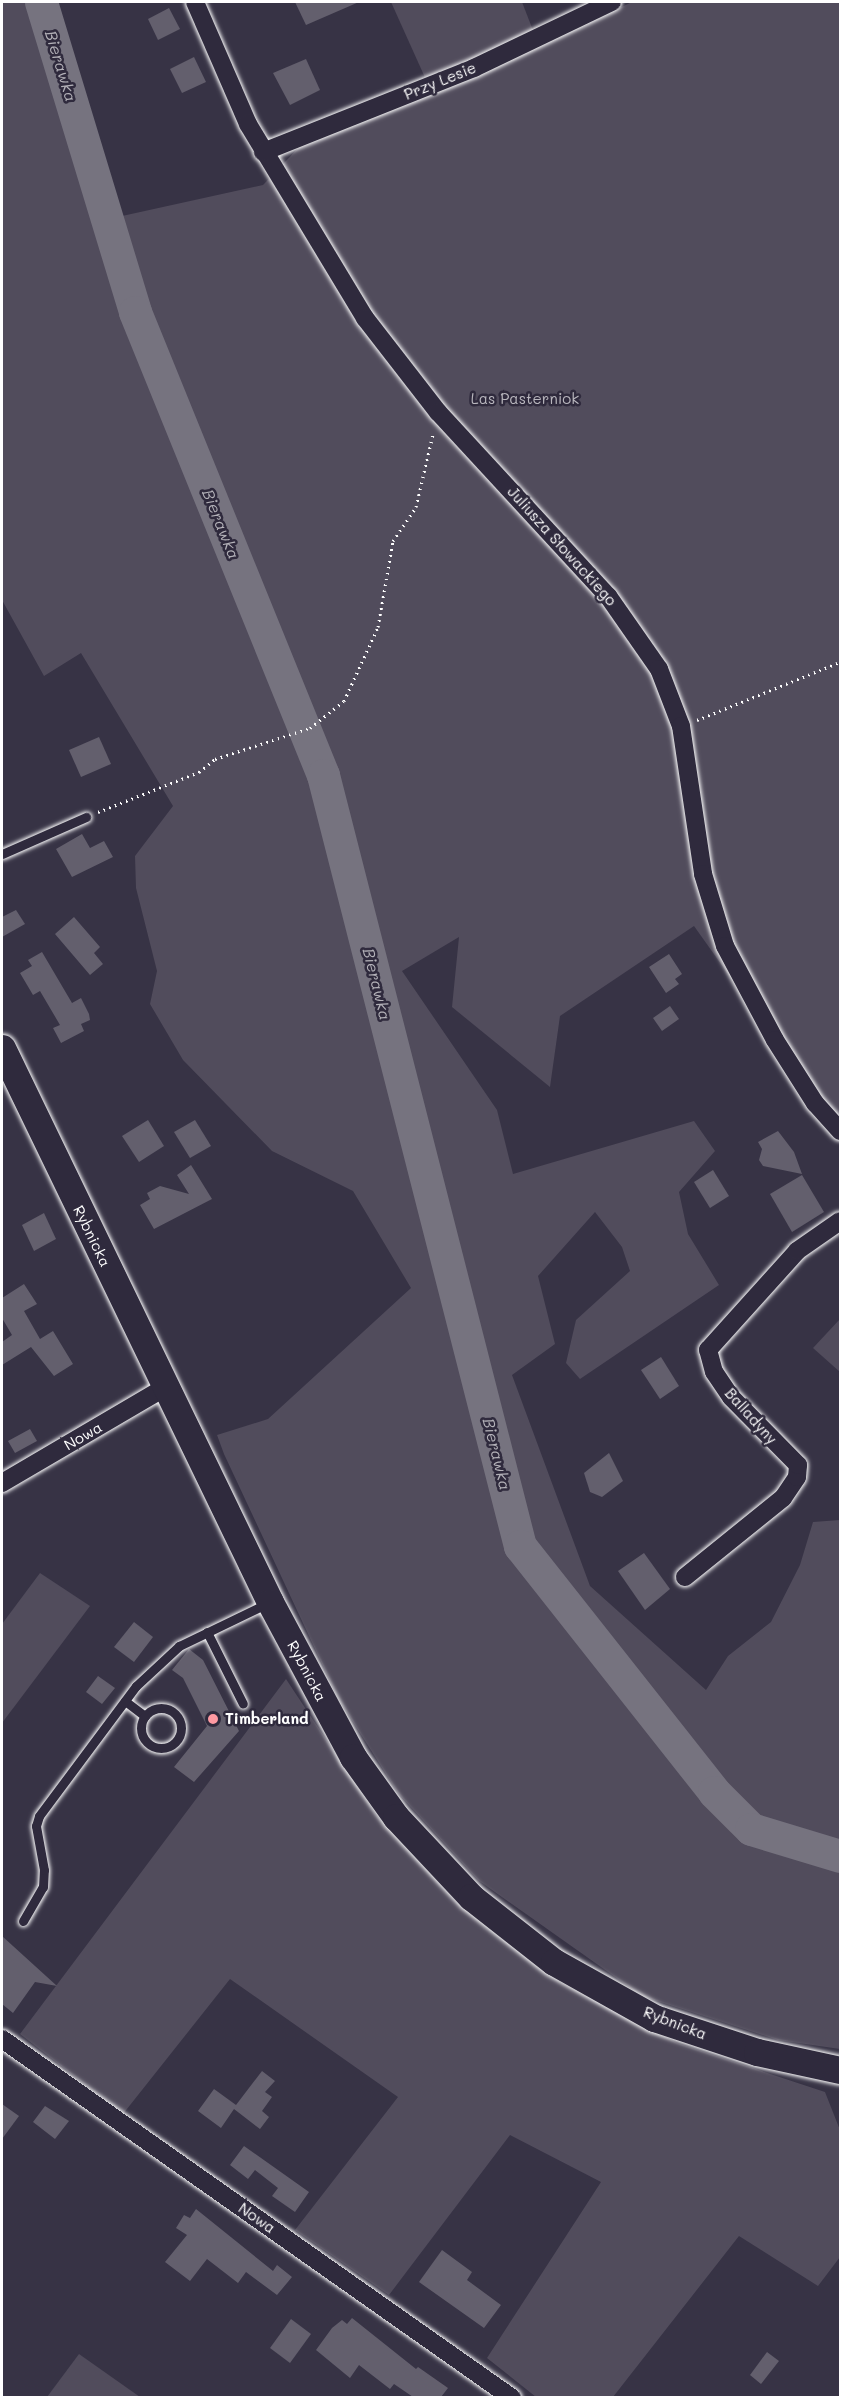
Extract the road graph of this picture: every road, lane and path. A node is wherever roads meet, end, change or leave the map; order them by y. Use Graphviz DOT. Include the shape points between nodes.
graph roads {
  1 [pos="195,2"];
  2 [pos="612,2"];
  3 [pos="263,152"];
  4 [pos="438,412"];
  5 [pos="840,662"];
  6 [pos="681,726"];
  7 [pos="86,818"];
  8 [pos="2,854"];
  9 [pos="2,1047"];
  10 [pos="840,1131"];
  11 [pos="840,1221"];
  12 [pos="165,1388"];
  13 [pos="2,1483"];
  14 [pos="685,1577"];
  15 [pos="270,1602"];
  16 [pos="207,1632"];
  17 [pos="125,1701"];
  18 [pos="243,1704"];
  19 [pos="145,1716"];
  20 [pos="23,1921"];
  21 [pos="2,2039"];
  22 [pos="840,2070"];
  23 [pos="512,2397"];
  1 -- 3 [label="street, Juliusza Słowackiego"];
  2 -- 3 [label="street, Przy Lesie" via="474,68"];
  3 -- 4 [label="street, Juliusza Słowackiego" via="365,318"];
  4 -- 6 [label="street, Juliusza Słowackiego" via="608,596 658,669"];
  4 -- 7 [label="path" via="416,507 393,541 378,627 344,701 310,728 215,759 199,772"];
  5 -- 6 [label="path"];
  6 -- 10 [label="street, Juliusza Słowackiego" via="703,874 725,946 774,1040 815,1103"];
  7 -- 8 [label="lane"];
  9 -- 12 [label="main road, Rybnicka"];
  11 -- 14 [label="street, Balladyny" via="797,1251 708,1350 714,1372 730,1397 798,1466 797,1477 783,1498"];
  12 -- 13 [label="street, Nowa"];
  12 -- 15 [label="main road, Rybnicka"];
  15 -- 16 [label="lane"];
  15 -- 22 [label="main road, Rybnicka" via="353,1757 396,1817 471,1897 554,1962 654,2018 757,2052"];
  16 -- 17 [label="lane" via="165,1657"];
  16 -- 18 [label="lane"];
  17 -- 19 [label="lane"];
  17 -- 20 [label="lane" via="39,1816 36,1826 43,1887"];
  19 -- 19 [label="lane" via="162,1708 174,1712 182,1728 177,1740 165,1748 146,1741 141,1729"];
  21 -- 23 [label="street, Nowa"];
}
